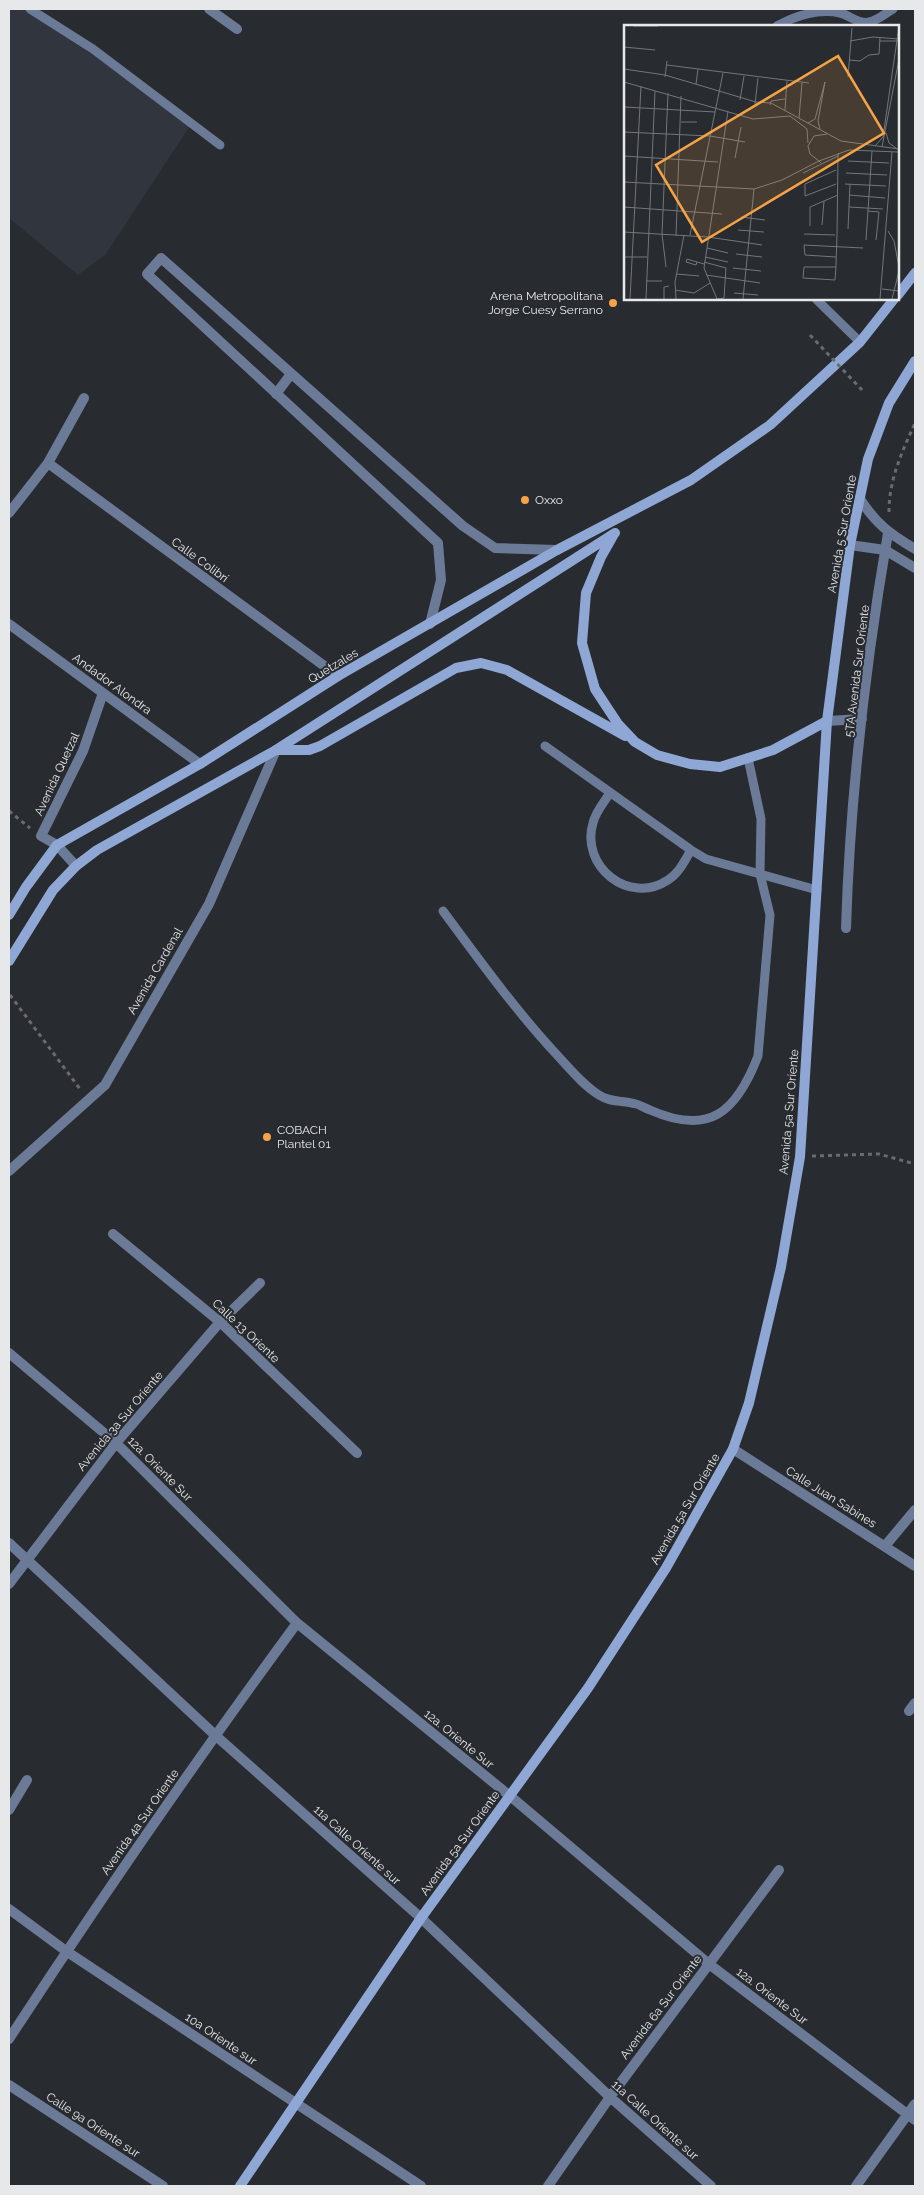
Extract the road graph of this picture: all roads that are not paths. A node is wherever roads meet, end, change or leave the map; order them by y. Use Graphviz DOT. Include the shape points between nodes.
graph roads {
  1 [pos="30,9"];
  2 [pos="210,9"];
  3 [pos="893,9"];
  4 [pos="779,25"];
  5 [pos="237,29"];
  6 [pos="220,145"];
  7 [pos="915,273"];
  8 [pos="899,294"];
  9 [pos="817,300"];
  10 [pos="893,300"];
  11 [pos="860,342"];
  12 [pos="915,361"];
  13 [pos="291,374"];
  14 [pos="276,394"];
  15 [pos="84,398"];
  16 [pos="48,463"];
  17 [pos="860,499"];
  18 [pos="9,513"];
  19 [pos="626,514"];
  20 [pos="615,533"];
  21 [pos="888,533"];
  22 [pos="850,545"];
  23 [pos="915,549"];
  24 [pos="557,550"];
  25 [pos="886,550"];
  26 [pos="915,568"];
  27 [pos="9,624"];
  28 [pos="430,624"];
  29 [pos="338,676"];
  30 [pos="103,693"];
  31 [pos="862,719"];
  32 [pos="827,722"];
  33 [pos="635,742"];
  34 [pos="545,746"];
  35 [pos="276,750"];
  36 [pos="748,758"];
  37 [pos="200,764"];
  38 [pos="610,793"];
  39 [pos="57,846"];
  40 [pos="691,850"];
  41 [pos="76,866"];
  42 [pos="760,874"];
  43 [pos="817,890"];
  44 [pos="443,911"];
  45 [pos="9,915"];
  46 [pos="846,928"];
  47 [pos="9,961"];
  48 [pos="9,1171"];
  49 [pos="112,1234"];
  50 [pos="260,1283"];
  51 [pos="220,1322"];
  52 [pos="9,1353"];
  53 [pos="116,1443"];
  54 [pos="733,1449"];
  55 [pos="357,1453"];
  56 [pos="915,1510"];
  57 [pos="9,1543"];
  58 [pos="885,1546"];
  59 [pos="26,1559"];
  60 [pos="915,1566"];
  61 [pos="9,1584"];
  62 [pos="297,1623"];
  63 [pos="215,1735"];
  64 [pos="27,1780"];
  65 [pos="510,1796"];
  66 [pos="9,1810"];
  67 [pos="780,1870"];
  68 [pos="9,1909"];
  69 [pos="421,1918"];
  70 [pos="66,1951"];
  71 [pos="709,1964"];
  72 [pos="9,2039"];
  73 [pos="9,2085"];
  74 [pos="610,2097"];
  75 [pos="295,2104"];
  76 [pos="915,2104"];
  77 [pos="911,2117"];
  78 [pos="163,2186"];
  79 [pos="240,2186"];
  80 [pos="421,2186"];
  81 [pos="548,2186"];
  82 [pos="711,2186"];
  83 [pos="856,2186"];
  1 -- 6 [label="lane" via="93,49"];
  2 -- 5 [label="street"];
  3 -- 4 [label="lane" via="870,22 829,12 802,14"];
  7 -- 8 [label="main road"];
  9 -- 11 [label="lane"];
  10 -- 11 [label="main road, Quetzales"];
  11 -- 19 [label="main road, Quetzales" via="770,425 691,480"];
  12 -- 17 [label="main road, Avenida 5 Sur Oriente" via="889,402 868,459"];
  13 -- 14 [label="street"];
  13 -- 14 [label="street" via="161,258 147,274"];
  13 -- 24 [label="street" via="463,526 495,548"];
  14 -- 28 [label="street" via="438,543 442,580"];
  15 -- 16 [label="street"];
  16 -- 18 [label="street"];
  16 -- 29 [label="street, Calle Colibrí"];
  17 -- 21 [label="street"];
  17 -- 22 [label="main road, Avenida 5 Sur Oriente"];
  19 -- 20 [label="main road"];
  19 -- 24 [label="main road, Quetzales"];
  20 -- 33 [label="main road" via="586,594 582,643 595,689 618,724"];
  20 -- 35 [label="main road"];
  21 -- 23 [label="street"];
  21 -- 25 [label="street, 5TA Avenida Sur Oriente"];
  22 -- 25 [label="street"];
  22 -- 32 [label="main road, Avenida 5 Sur Oriente"];
  24 -- 28 [label="main road, Quetzales"];
  25 -- 26 [label="street"];
  25 -- 31 [label="street, 5TA Avenida Sur Oriente"];
  27 -- 30 [label="street, Andador Alondra"];
  28 -- 29 [label="main road, Quetzales"];
  29 -- 37 [label="main road, Quetzales"];
  30 -- 37 [label="street, Andador Alondra"];
  30 -- 39 [label="street, Avenida Quetzal" via="84,751 41,836"];
  31 -- 32 [label="street"];
  31 -- 46 [label="street, 5TA Avenida Sur Oriente" via="852,816"];
  32 -- 36 [label="main road" via="773,750"];
  32 -- 43 [label="main road, Avenida 5a Sur Oriente"];
  33 -- 35 [label="main road" via="507,670 480,663 456,668 314,748"];
  33 -- 36 [label="main road" via="657,755 690,764 720,767"];
  34 -- 38 [label="lane"];
  35 -- 41 [label="main road" via="97,850"];
  35 -- 48 [label="street, Avenida Cardenal" via="209,904 105,1084"];
  36 -- 42 [label="lane" via="761,818"];
  37 -- 39 [label="main road, Quetzales"];
  38 -- 40 [label="lane"];
  38 -- 40 [label="lane" via="593,822 590,840 598,864 617,882 633,888 651,887 667,881 680,869"];
  39 -- 41 [label="street"];
  39 -- 45 [label="main road"];
  40 -- 42 [label="lane" via="717,863"];
  41 -- 47 [label="main road" via="53,890"];
  42 -- 43 [label="lane"];
  42 -- 44 [label="lane" via="770,915 758,1056 750,1076 725,1110 709,1119 688,1122 666,1117 635,1103 615,1102 600,1096 583,1082 533,1029"];
  43 -- 54 [label="main road, Avenida 5a Sur Oriente" via="800,1157 781,1267 749,1403"];
  49 -- 51 [label="street, Calle 13 Oriente"];
  50 -- 51 [label="street, Avenida 3a Sur Oriente"];
  51 -- 53 [label="street, Avenida 3a Sur Oriente"];
  51 -- 55 [label="street, Calle 13 Oriente"];
  52 -- 53 [label="street, 12a. Oriente Sur"];
  53 -- 59 [label="street, Avenida 3a Sur Oriente"];
  53 -- 62 [label="street, 12a. Oriente Sur"];
  54 -- 58 [label="street, Calle Juan Sabines"];
  54 -- 65 [label="main road, Avenida 5a Sur Oriente" via="666,1568 588,1688"];
  56 -- 58 [label="street"];
  57 -- 59 [label="street, 11a Calle Oriente sur"];
  58 -- 60 [label="street, Calle Juan Sabines"];
  59 -- 61 [label="street, Avenida 3a Sur Oriente"];
  59 -- 63 [label="street, 11a Calle Oriente sur"];
  62 -- 63 [label="street, Avenida 4a Sur Oriente"];
  62 -- 65 [label="street, 12a. Oriente Sur"];
  63 -- 69 [label="street, 11a Calle Oriente sur"];
  63 -- 70 [label="street, Avenida 4a Sur Oriente"];
  64 -- 66 [label="street"];
  65 -- 69 [label="main road, Avenida 5a Sur Oriente"];
  65 -- 71 [label="street, 12a. Oriente Sur"];
  67 -- 71 [label="street, Avenida 6a Sur Oriente"];
  68 -- 70 [label="street, 10a Oriente sur"];
  69 -- 74 [label="street, 11a Calle Oriente sur"];
  69 -- 75 [label="main road, Avenida 5a Sur Oriente"];
  70 -- 72 [label="street, Avenida 4a Sur Oriente"];
  70 -- 75 [label="street, 10a Oriente sur"];
  71 -- 74 [label="street, Avenida 6a Sur Oriente"];
  71 -- 77 [label="street, 12a. Oriente Sur"];
  73 -- 78 [label="street, Calle 9a Oriente sur"];
  74 -- 81 [label="street, Avenida 6a Sur Oriente"];
  74 -- 82 [label="street, 11a Calle Oriente sur"];
  75 -- 79 [label="main road, Avenida 5a Sur Oriente"];
  75 -- 80 [label="street, 10a Oriente sur"];
  76 -- 77 [label="street"];
  77 -- 83 [label="street"];
}
